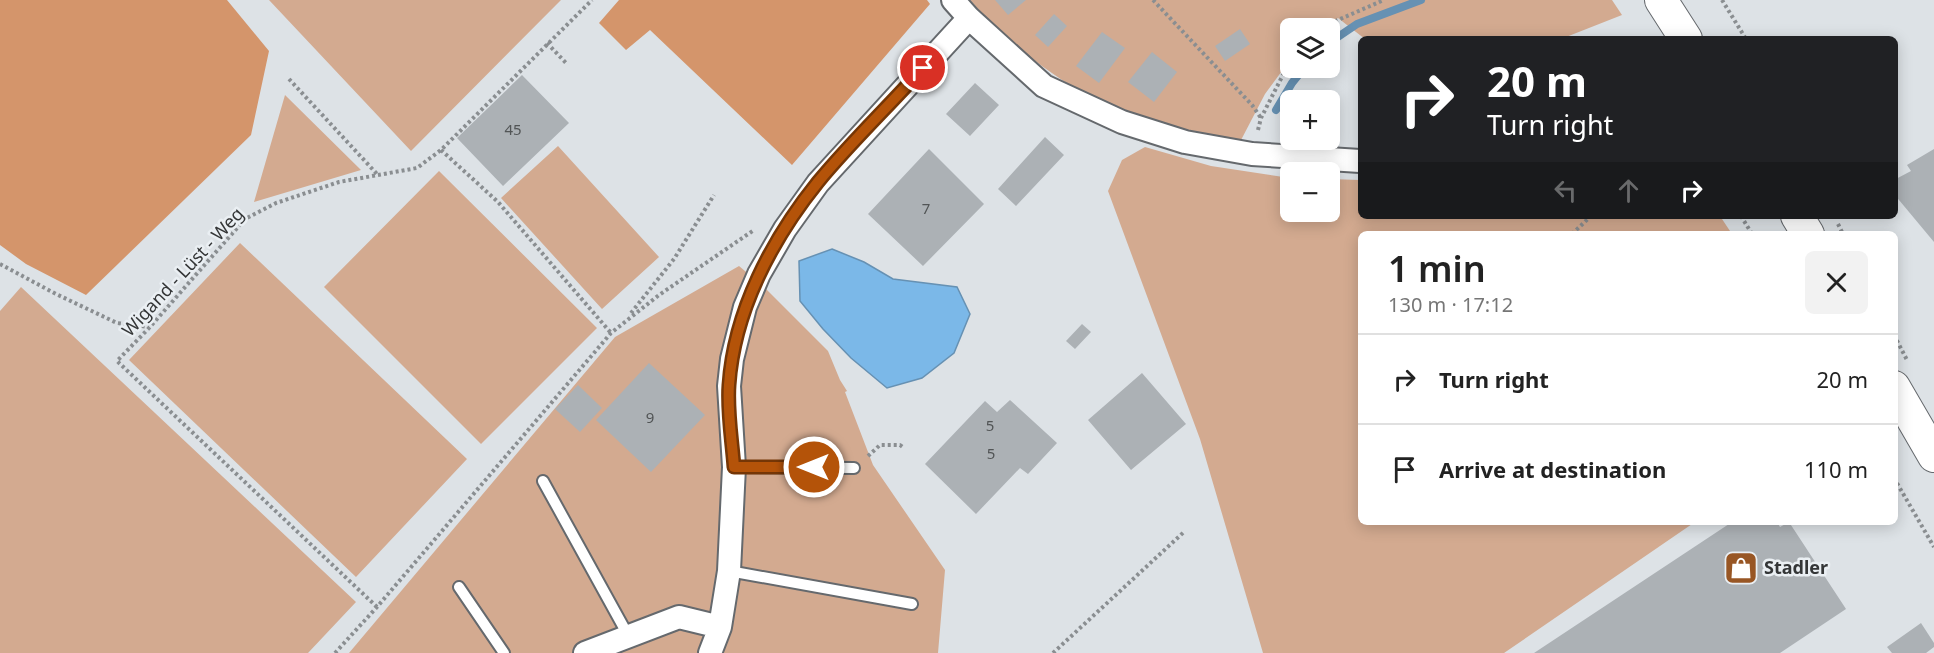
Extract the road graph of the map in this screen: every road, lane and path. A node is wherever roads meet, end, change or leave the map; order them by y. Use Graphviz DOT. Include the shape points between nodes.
graph roads {
  1 [pos="592,0"];
  2 [pos="953,0"];
  3 [pos="1153,0"];
  4 [pos="1384,0"];
  5 [pos="1661,0"];
  6 [pos="1722,0"];
  7 [pos="969,18"];
  8 [pos="1340,19"];
  9 [pos="1684,36"];
  10 [pos="1744,36"];
  11 [pos="547,43"];
  12 [pos="567,64"];
  13 [pos="1281,78"];
  14 [pos="289,79"];
  15 [pos="1261,118"];
  16 [pos="441,150"];
  17 [pos="1252,154"];
  18 [pos="1358,161"];
  19 [pos="377,174"];
  20 [pos="714,195"];
  21 [pos="1588,219"];
  22 [pos="785,229"];
  23 [pos="1575,231"];
  24 [pos="0,264"];
  25 [pos="627,318"];
  26 [pos="150,327"];
  27 [pos="611,333"];
  28 [pos="1898,392"];
  29 [pos="904,448"];
  30 [pos="1934,456"];
  31 [pos="734,467"];
  32 [pos="854,468"];
  33 [pos="543,481"];
  34 [pos="1898,485"];
  35 [pos="1185,531"];
  36 [pos="1934,547"];
  37 [pos="729,571"];
  38 [pos="459,587"];
  39 [pos="912,604"];
  40 [pos="377,607"];
  41 [pos="720,627"];
  42 [pos="629,637"];
  43 [pos="335,653"];
  44 [pos="504,653"];
  45 [pos="585,653"];
  46 [pos="710,653"];
  47 [pos="1053,653"];
  1 -- 11 [label="path, Wigand - Lüst - Weg"];
  2 -- 7 [label="street"];
  3 -- 15 [label="path"];
  4 -- 8 [label="path"];
  5 -- 9 [label="main road"];
  6 -- 10 [label="path"];
  7 -- 17 [label="street" via="1044,86 1122,122 1185,142"];
  7 -- 22 [label="street" via="818,183"];
  11 -- 12 [label="path"];
  11 -- 16 [label="path, Wigand - Lüst - Weg"];
  13 -- 15 [label="path"];
  14 -- 19 [label="path"];
  15 -- 17 [label="path"];
  16 -- 19 [label="path, Wigand - Lüst - Weg" via="417,168"];
  16 -- 27 [label="path" via="498,202"];
  17 -- 18 [label="street"];
  19 -- 26 [label="path, Wigand - Lüst - Weg" via="276,202 245,219"];
  20 -- 25 [label="path" via="674,259"];
  21 -- 23 [label="path"];
  22 -- 25 [label="path" via="755,230"];
  22 -- 31 [label="street" via="745,307 732,359 729,386"];
  24 -- 26 [label="path" via="117,323"];
  25 -- 27 [label="path"];
  26 -- 40 [label="path, Wigand - Lüst - Weg" via="117,361"];
  27 -- 40 [label="path"];
  28 -- 30 [label="main road" via="1918,418"];
  29 -- 32 [label="path" via="880,445"];
  31 -- 32 [label="lane"];
  31 -- 37 [label="street"];
  33 -- 42 [label="lane"];
  34 -- 36 [label="path"];
  35 -- 47 [label="path"];
  37 -- 39 [label="lane"];
  37 -- 41 [label="street"];
  38 -- 44 [label="lane"];
  40 -- 43 [label="path"];
  41 -- 42 [label="street" via="678,617"];
  41 -- 46 [label="street"];
  42 -- 45 [label="street"];
}
